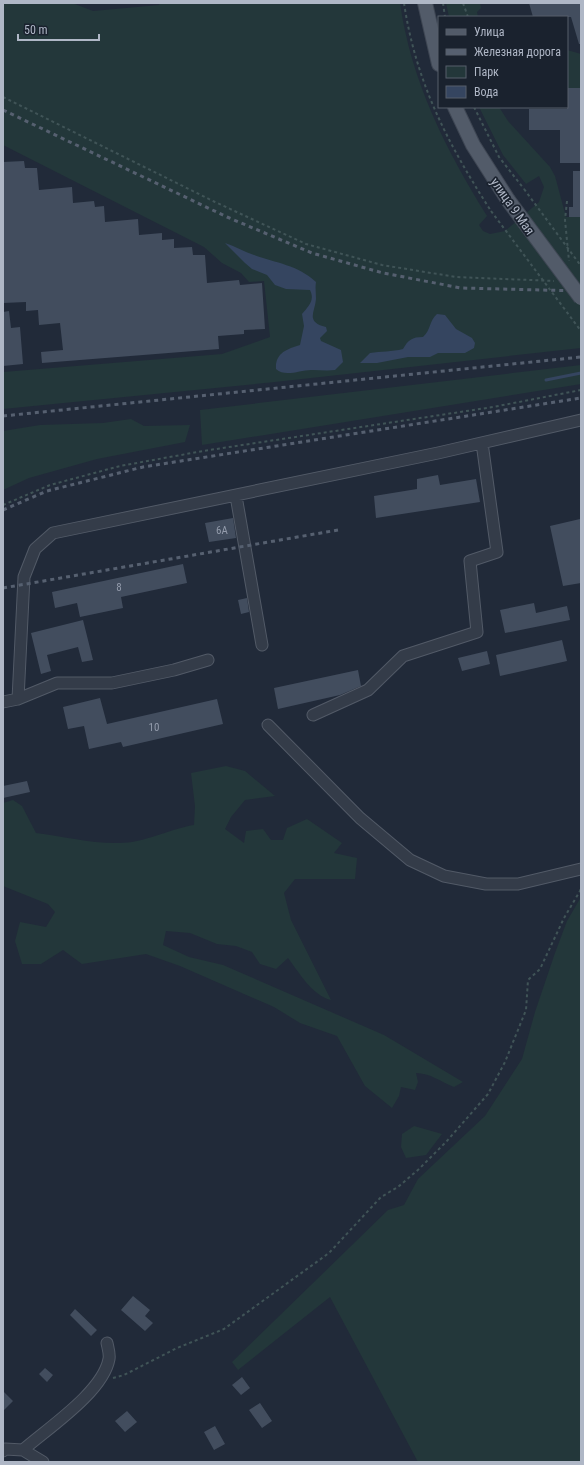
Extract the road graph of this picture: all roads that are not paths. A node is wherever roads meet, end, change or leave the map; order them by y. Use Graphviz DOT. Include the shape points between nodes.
graph roads {
  1 [pos="425,3"];
  2 [pos="438,60"];
  3 [pos="455,108"];
  4 [pos="581,298"];
  5 [pos="581,420"];
  6 [pos="482,443"];
  7 [pos="236,496"];
  8 [pos="262,645"];
  9 [pos="208,660"];
  10 [pos="18,699"];
  11 [pos="3,702"];
  12 [pos="314,715"];
  13 [pos="268,725"];
  14 [pos="581,869"];
  15 [pos="108,1343"];
  16 [pos="23,1450"];
  17 [pos="3,1451"];
  18 [pos="43,1462"];
  1 -- 2 [label="main road"];
  3 -- 4 [label="main road, улица 9 Мая, bridge" via="473,145 508,200"];
  5 -- 6 [label="lane"];
  6 -- 7 [label="lane"];
  6 -- 12 [label="lane" via="497,552 470,561 477,632 403,656 368,690"];
  7 -- 8 [label="lane"];
  7 -- 10 [label="lane" via="53,533 35,549 24,577"];
  9 -- 10 [label="lane" via="112,683 57,683"];
  10 -- 11 [label="lane"];
  13 -- 14 [label="lane" via="360,818 410,860 444,876 486,884 518,884"];
  15 -- 16 [label="lane" via="109,1358 99,1382 82,1400"];
  16 -- 17 [label="lane"];
  16 -- 18 [label="lane"];
}
